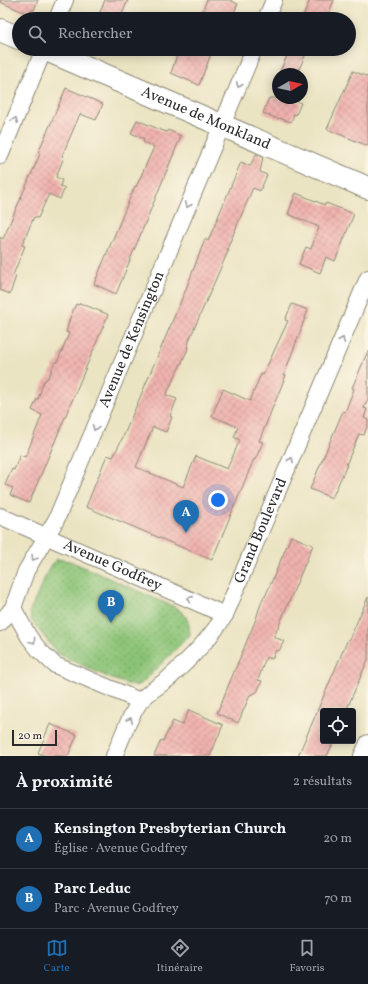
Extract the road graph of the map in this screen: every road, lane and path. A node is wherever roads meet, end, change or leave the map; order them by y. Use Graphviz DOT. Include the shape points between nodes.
graph roads {
  1 [pos="65,0"];
  2 [pos="274,0"];
  3 [pos="60,12"];
  4 [pos="269,12"];
  5 [pos="0,30"];
  6 [pos="12,35"];
  7 [pos="41,56"];
  8 [pos="61,56"];
  9 [pos="251,56"];
  10 [pos="222,124"];
  11 [pos="0,156"];
  12 [pos="368,188"];
  13 [pos="368,278"];
  14 [pos="0,516"];
  15 [pos="47,536"];
  16 [pos="13,608"];
  17 [pos="225,615"];
  18 [pos="0,623"];
  19 [pos="140,701"];
  20 [pos="368,743"];
  21 [pos="114,756"];
  22 [pos="362,756"];
  1 -- 3 [label="street"];
  2 -- 4 [label="street"];
  5 -- 6 [label="street"];
  11 -- 7 [label="street, one-way"];
  8 -- 10 [label="street, Avenue de Monkland"];
  9 -- 10 [label="street, Avenue de Kensington, one-way"];
  10 -- 12 [label="street, Avenue de Monkland"];
  10 -- 15 [label="street, Avenue de Kensington, one-way" via="56,520"];
  17 -- 13 [label="street, Grand Boulevard, one-way"];
  14 -- 15 [label="street, Avenue Godfrey"];
  15 -- 16 [label="street, Avenue de Kensington, one-way" via="26,571"];
  17 -- 15 [label="street, Avenue Godfrey, one-way"];
  16 -- 18 [label="street, Avenue de Kensington"];
  16 -- 19 [label="street, one-way" via="29,637 55,665"];
  17 -- 19 [label="street, Grand Boulevard" via="216,630 191,656"];
  21 -- 19 [label="street, Grand Boulevard, one-way"];
  20 -- 22 [label="street"];
}
